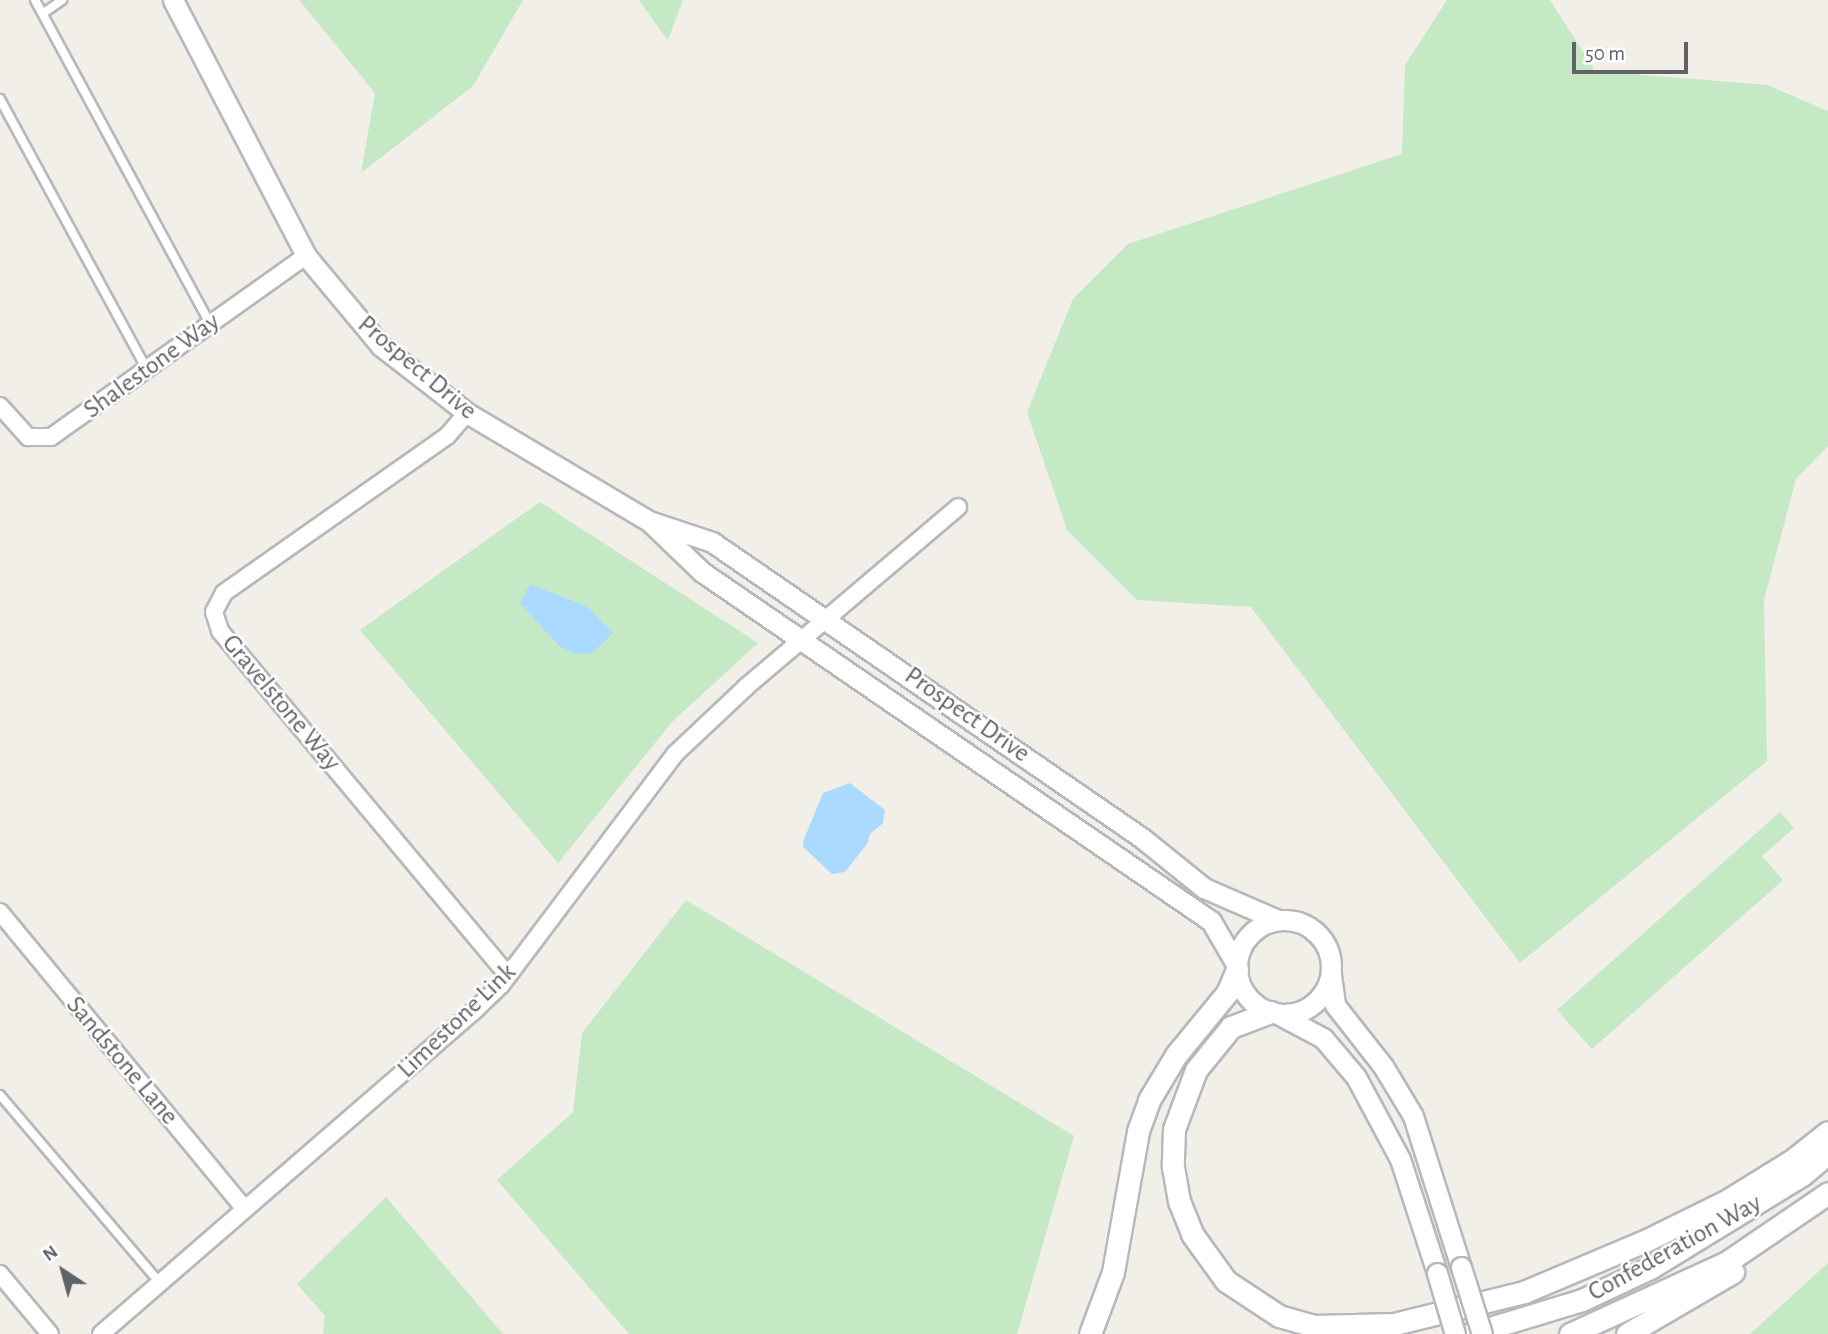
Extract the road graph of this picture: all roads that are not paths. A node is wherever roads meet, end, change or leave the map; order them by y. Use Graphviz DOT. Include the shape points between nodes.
graph roads {
  1 [pos="35,0"];
  2 [pos="62,0"];
  3 [pos="173,0"];
  4 [pos="45,12"];
  5 [pos="0,99"];
  6 [pos="306,256"];
  7 [pos="210,324"];
  8 [pos="147,370"];
  9 [pos="0,406"];
  10 [pos="467,413"];
  11 [pos="958,508"];
  12 [pos="649,521"];
  13 [pos="828,619"];
  14 [pos="802,640"];
  15 [pos="0,912"];
  16 [pos="1279,920"];
  17 [pos="1237,967"];
  18 [pos="508,975"];
  19 [pos="1331,975"];
  20 [pos="1275,1013"];
  21 [pos="0,1095"];
  22 [pos="1828,1132"];
  23 [pos="1828,1153"];
  24 [pos="1828,1193"];
  25 [pos="245,1209"];
  26 [pos="1796,1218"];
  27 [pos="0,1274"];
  28 [pos="160,1283"];
  29 [pos="50,1334"];
  30 [pos="101,1334"];
  31 [pos="1090,1334"];
  32 [pos="1455,1334"];
  33 [pos="1470,1334"];
  34 [pos="1482,1334"];
  35 [pos="1570,1334"];
  36 [pos="1627,1334"];
  1 -- 4 [label="lane"];
  2 -- 4 [label="lane"];
  3 -- 6 [label="street, Prospect Drive"];
  4 -- 7 [label="lane"];
  5 -- 8 [label="lane"];
  6 -- 7 [label="street, Shalestone Way"];
  6 -- 10 [label="street, Prospect Drive" via="381,346"];
  7 -- 8 [label="street, Shalestone Way"];
  8 -- 9 [label="street, Shalestone Way" via="51,437 28,437"];
  10 -- 12 [label="street, Prospect Drive"];
  10 -- 18 [label="street, Gravelstone Way" via="447,436 224,593 214,612 220,631"];
  11 -- 13 [label="street, Limestone Link"];
  12 -- 13 [label="street, Prospect Drive" via="712,541"];
  12 -- 14 [label="street, Prospect Drive" via="702,572"];
  13 -- 14 [label="street, Limestone Link"];
  13 -- 16 [label="street, Prospect Drive" via="1142,838 1204,888"];
  14 -- 17 [label="street, Prospect Drive" via="1211,921"];
  14 -- 18 [label="street, Limestone Link" via="675,754"];
  15 -- 25 [label="street, Sandstone Lane"];
  16 -- 17 [label="street" via="1256,928 1246,938"];
  16 -- 19 [label="street" via="1296,920 1320,935 1331,961"];
  17 -- 20 [label="street" via="1243,991"];
  17 -- 31 [label="main road" via="1227,993 1176,1055 1149,1100 1138,1131 1113,1272"];
  18 -- 25 [label="street, Limestone Link" via="450,1034"];
  19 -- 20 [label="street" via="1317,1000 1306,1009"];
  19 -- 34 [label="street, bridge" via="1335,1006 1383,1066 1413,1116"];
  20 -- 22 [label="main road" via="1231,1027 1196,1070 1174,1129 1173,1167 1179,1201 1192,1234 1226,1281 1279,1316 1313,1326 1394,1324 1524,1292 1728,1200"];
  20 -- 32 [label="street, bridge" via="1323,1038 1356,1077 1400,1159"];
  21 -- 28 [label="lane"];
  23 -- 33 [label="main road, Confederation Way" via="1792,1182 1650,1268 1582,1300"];
  24 -- 26 [label="main road, Confederation Way"];
  25 -- 28 [label="street, Limestone Link"];
  26 -- 35 [label="main road, Confederation Way" via="1716,1268"];
  26 -- 36 [label="main road" via="1729,1275"];
  27 -- 29 [label="street"];
  28 -- 30 [label="street, Limestone Link"];
}
